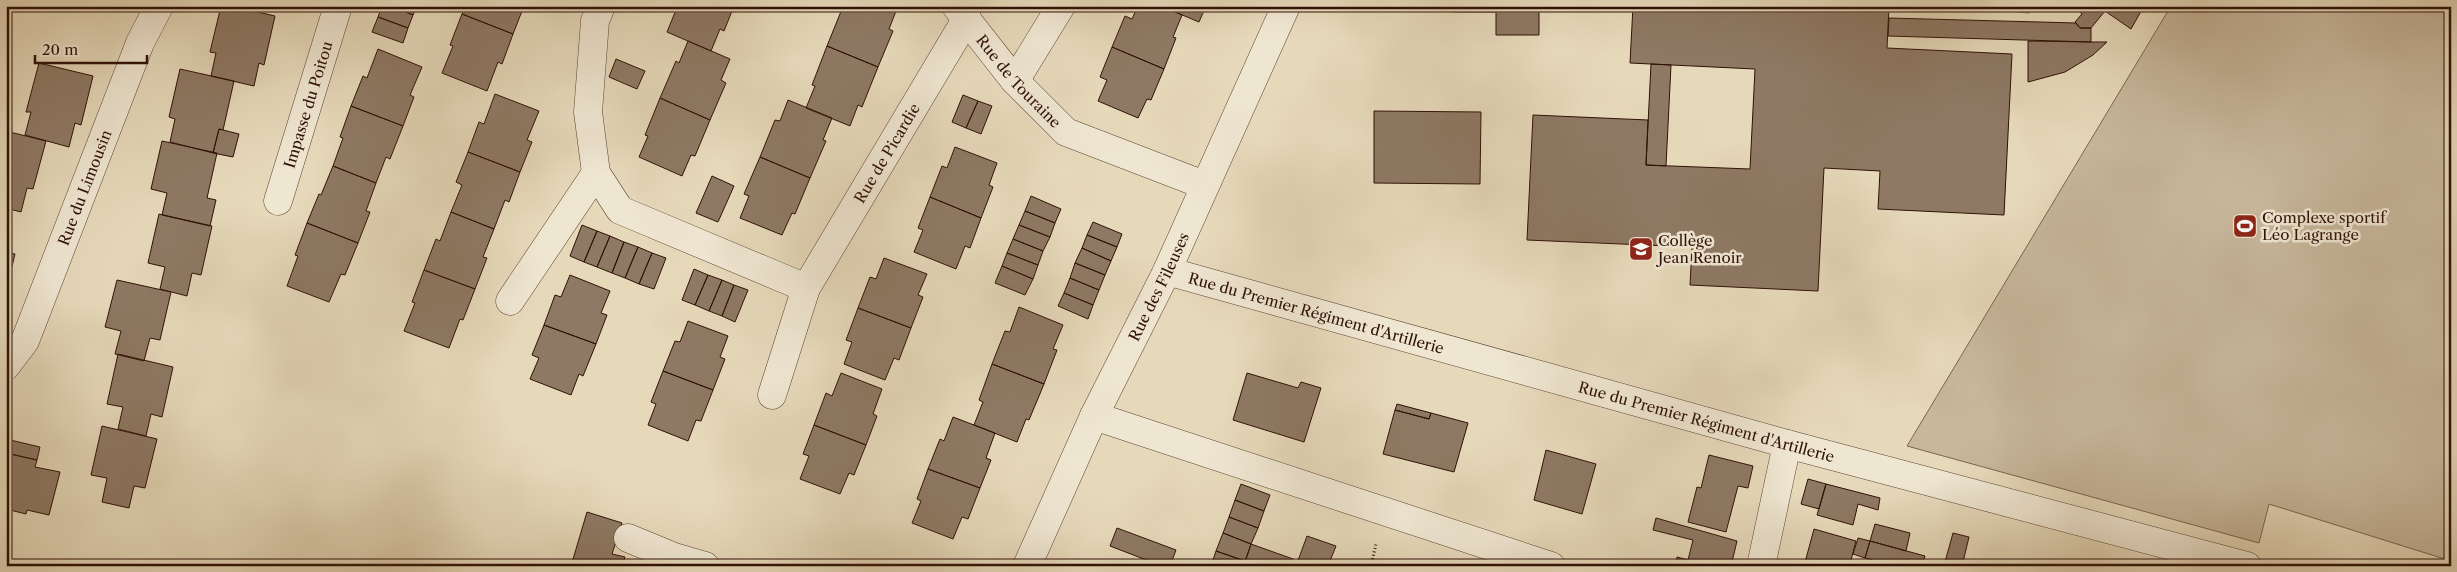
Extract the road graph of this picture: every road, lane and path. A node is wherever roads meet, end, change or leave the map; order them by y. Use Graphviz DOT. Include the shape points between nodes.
graph roads {
  1 [pos="159,6"];
  2 [pos="338,6"];
  3 [pos="601,6"];
  4 [pos="1061,6"];
  5 [pos="1286,6"];
  6 [pos="962,12"];
  7 [pos="1015,81"];
  8 [pos="596,173"];
  9 [pos="1204,184"];
  10 [pos="278,201"];
  11 [pos="1167,271"];
  12 [pos="806,288"];
  13 [pos="510,301"];
  14 [pos="6,366"];
  15 [pos="772,395"];
  16 [pos="1094,416"];
  17 [pos="1787,444"];
  18 [pos="628,538"];
  19 [pos="2187,558"];
  20 [pos="705,566"];
  21 [pos="1027,566"];
  22 [pos="1551,566"];
  23 [pos="1761,566"];
  24 [pos="2247,566"];
  1 -- 14 [label="street, Rue du Limousin" via="140,42 25,341"];
  2 -- 10 [label="street, Impasse du Poitou"];
  3 -- 8 [label="street" via="596,21 588,112"];
  4 -- 7 [label="street"];
  5 -- 9 [label="street, Rue des Fileuses"];
  6 -- 7 [label="street, Rue de Touraine"];
  6 -- 12 [label="street, Rue de Picardie"];
  7 -- 9 [label="street, Rue de Touraine" via="1066,132"];
  8 -- 12 [label="street" via="620,210"];
  8 -- 13 [label="street"];
  9 -- 11 [label="street, Rue des Fileuses"];
  11 -- 16 [label="street, Rue des Fileuses"];
  11 -- 17 [label="street, Rue du Premier Régiment d'Artillerie"];
  12 -- 15 [label="street, Rue de Picardie"];
  16 -- 21 [label="street, Rue des Fileuses"];
  16 -- 22 [label="street"];
  17 -- 19 [label="street, Rue du Premier Régiment d'Artillerie"];
  17 -- 23 [label="street"];
  18 -- 20 [label="street"];
  19 -- 24 [label="street, Rue du Premier Régiment d'Artillerie"];
}
